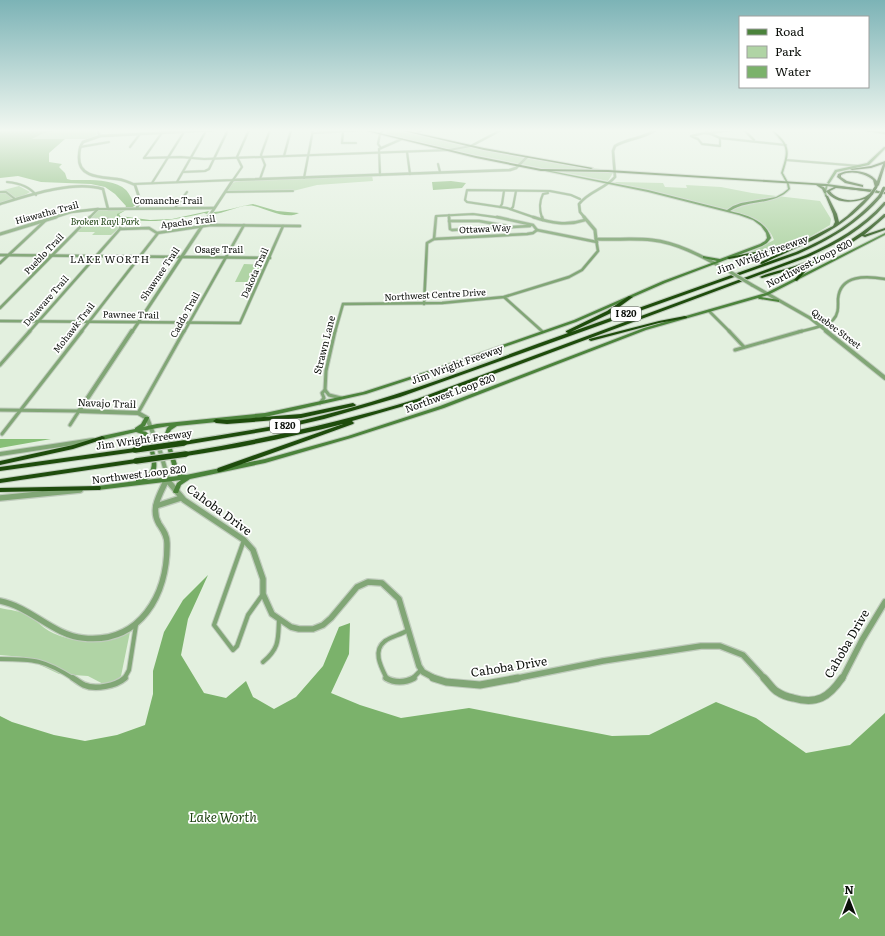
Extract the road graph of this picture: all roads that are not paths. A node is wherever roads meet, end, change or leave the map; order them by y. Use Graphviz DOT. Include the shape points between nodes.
graph roads {
  1 [pos="833,173"];
  2 [pos="87,174"];
  3 [pos="158,174"];
  4 [pos="182,174"];
  5 [pos="238,174"];
  6 [pos="262,174"];
  7 [pos="305,174"];
  8 [pos="410,174"];
  9 [pos="415,174"];
  10 [pos="560,174"];
  11 [pos="615,174"];
  12 [pos="660,174"];
  13 [pos="675,174"];
  14 [pos="680,174"];
  15 [pos="782,174"];
  16 [pos="843,174"];
  17 [pos="861,174"];
  18 [pos="881,174"];
  19 [pos="380,175"];
  20 [pos="304,178"];
  21 [pos="260,179"];
  22 [pos="786,181"];
  23 [pos="7,182"];
  24 [pos="177,182"];
  25 [pos="232,182"];
  26 [pos="152,183"];
  27 [pos="803,183"];
  28 [pos="134,184"];
  29 [pos="608,184"];
  30 [pos="827,184"];
  31 [pos="876,186"];
  32 [pos="871,188"];
  33 [pos="885,190"];
  34 [pos="293,191"];
  35 [pos="504,191"];
  36 [pos="516,191"];
  37 [pos="539,191"];
  38 [pos="876,191"];
  39 [pos="0,192"];
  40 [pos="187,192"];
  41 [pos="226,192"];
  42 [pos="549,192"];
  43 [pos="825,192"];
  44 [pos="36,194"];
  45 [pos="543,194"];
  46 [pos="826,196"];
  47 [pos="868,197"];
  48 [pos="15,199"];
  49 [pos="581,199"];
  50 [pos="885,203"];
  51 [pos="0,204"];
  52 [pos="500,207"];
  53 [pos="108,208"];
  54 [pos="137,208"];
  55 [pos="175,208"];
  56 [pos="98,209"];
  57 [pos="213,209"];
  58 [pos="511,209"];
  59 [pos="727,211"];
  60 [pos="534,213"];
  61 [pos="529,214"];
  62 [pos="449,215"];
  63 [pos="885,215"];
  64 [pos="47,219"];
  65 [pos="87,220"];
  66 [pos="543,220"];
  67 [pos="586,220"];
  68 [pos="450,221"];
  69 [pos="244,225"];
  70 [pos="533,225"];
  71 [pos="283,226"];
  72 [pos="300,226"];
  73 [pos="201,227"];
  74 [pos="512,227"];
  75 [pos="120,229"];
  76 [pos="832,229"];
  77 [pos="885,229"];
  78 [pos="537,230"];
  79 [pos="158,233"];
  80 [pos="0,234"];
  81 [pos="885,234"];
  82 [pos="859,237"];
  83 [pos="434,239"];
  84 [pos="597,240"];
  85 [pos="802,244"];
  86 [pos="828,254"];
  87 [pos="0,255"];
  88 [pos="8,255"];
  89 [pos="51,256"];
  90 [pos="94,256"];
  91 [pos="702,256"];
  92 [pos="138,257"];
  93 [pos="182,257"];
  94 [pos="225,257"];
  95 [pos="270,258"];
  96 [pos="729,258"];
  97 [pos="0,263"];
  98 [pos="714,263"];
  99 [pos="703,267"];
  100 [pos="746,271"];
  101 [pos="796,280"];
  102 [pos="885,280"];
  103 [pos="775,291"];
  104 [pos="710,292"];
  105 [pos="768,294"];
  106 [pos="504,297"];
  107 [pos="631,297"];
  108 [pos="756,298"];
  109 [pos="778,301"];
  110 [pos="343,304"];
  111 [pos="424,304"];
  112 [pos="0,308"];
  113 [pos="709,311"];
  114 [pos="685,317"];
  115 [pos="0,321"];
  116 [pos="39,321"];
  117 [pos="88,321"];
  118 [pos="138,322"];
  119 [pos="189,322"];
  120 [pos="238,323"];
  121 [pos="820,325"];
  122 [pos="543,332"];
  123 [pos="744,347"];
  124 [pos="735,350"];
  125 [pos="542,355"];
  126 [pos="507,357"];
  127 [pos="0,365"];
  128 [pos="885,378"];
  129 [pos="325,390"];
  130 [pos="342,398"];
  131 [pos="384,400"];
  132 [pos="320,404"];
  133 [pos="0,410"];
  134 [pos="20,410"];
  135 [pos="79,411"];
  136 [pos="138,412"];
  137 [pos="378,413"];
  138 [pos="147,418"];
  139 [pos="216,421"];
  140 [pos="176,424"];
  141 [pos="70,425"];
  142 [pos="150,427"];
  143 [pos="133,431"];
  144 [pos="2,434"];
  145 [pos="102,438"];
  146 [pos="0,454"];
  147 [pos="0,463"];
  148 [pos="0,469"];
  149 [pos="220,470"];
  150 [pos="190,477"];
  151 [pos="0,480"];
  152 [pos="167,480"];
  153 [pos="126,485"];
  154 [pos="98,488"];
  155 [pos="0,490"];
  156 [pos="176,492"];
  157 [pos="0,498"];
  158 [pos="181,498"];
  159 [pos="156,506"];
  160 [pos="244,540"];
  161 [pos="263,594"];
  162 [pos="0,602"];
  163 [pos="885,602"];
  164 [pos="279,619"];
  165 [pos="136,625"];
  166 [pos="408,630"];
  167 [pos="0,659"];
  168 [pos="263,662"];
  169 [pos="421,670"];
  1 -- 30 [label="main road"];
  2 -- 28 [label="street" via="122,179"];
  3 -- 26 [label="street"];
  4 -- 24 [label="street"];
  5 -- 25 [label="street, Shawnee Trail"];
  6 -- 21 [label="street"];
  7 -- 20 [label="street"];
  8 -- 9 [label="street"];
  8 -- 19 [label="street"];
  10 -- 29 [label="main road"];
  11 -- 29 [label="street"];
  12 -- 14 [label="highway"];
  13 -- 14 [label="highway"];
  14 -- 22 [label="highway"];
  14 -- 22 [label="highway"];
  15 -- 22 [label="main road"];
  16 -- 32 [label="highway" via="839,175 840,178 846,182"];
  17 -- 31 [label="highway" via="876,180"];
  18 -- 31 [label="highway"];
  19 -- 20 [label="street"];
  20 -- 21 [label="street"];
  21 -- 25 [label="street"];
  22 -- 27 [label="highway"];
  22 -- 30 [label="highway"];
  22 -- 59 [label="main road" via="789,189 782,195 744,202"];
  23 -- 44 [label="street" via="20,183"];
  24 -- 25 [label="street"];
  24 -- 26 [label="street"];
  25 -- 41 [label="street, Shawnee Trail"];
  26 -- 28 [label="street"];
  27 -- 30 [label="highway"];
  27 -- 43 [label="highway" via="819,186"];
  28 -- 54 [label="street" via="140,200"];
  29 -- 49 [label="street"];
  29 -- 59 [label="main road"];
  30 -- 32 [label="highway"];
  30 -- 38 [label="highway"];
  30 -- 43 [label="main road"];
  31 -- 47 [label="highway, bridge"];
  32 -- 33 [label="highway"];
  33 -- 38 [label="highway"];
  33 -- 100 [label="highway, Jim Wright Freeway / I 820, bridge" via="866,212 834,236 797,253"];
  34 -- 41 [label="street"];
  35 -- 36 [label="street"];
  35 -- 52 [label="street"];
  35 -- 52 [label="street" via="467,190 467,202"];
  36 -- 37 [label="street"];
  36 -- 58 [label="street"];
  37 -- 42 [label="street"];
  37 -- 45 [label="street"];
  38 -- 47 [label="highway" via="836,187 828,191 833,196 845,200 857,201"];
  39 -- 48 [label="street" via="6,192"];
  40 -- 55 [label="street"];
  41 -- 57 [label="street, Shawnee Trail"];
  42 -- 45 [label="street"];
  42 -- 49 [label="street"];
  43 -- 46 [label="main road"];
  44 -- 48 [label="street"];
  44 -- 53 [label="street" via="77,187 100,187 104,191"];
  45 -- 66 [label="street" via="538,205"];
  46 -- 76 [label="highway" via="837,222"];
  47 -- 76 [label="highway" via="856,212"];
  48 -- 51 [label="street"];
  49 -- 67 [label="street" via="579,209"];
  50 -- 104 [label="highway, Jim Wright Freeway / I 820" via="863,225 825,248"];
  52 -- 58 [label="street"];
  53 -- 54 [label="street, Comanche Trail"];
  53 -- 56 [label="street, Comanche Trail"];
  54 -- 55 [label="street, Comanche Trail"];
  55 -- 57 [label="street, Comanche Trail"];
  56 -- 64 [label="street, Hiawatha Trail" via="74,211"];
  56 -- 65 [label="street, Pueblo Trail"];
  57 -- 73 [label="street, Shawnee Trail"];
  58 -- 61 [label="street"];
  59 -- 96 [label="main road" via="750,218 764,226 769,234 762,245"];
  60 -- 61 [label="street"];
  61 -- 66 [label="street"];
  62 -- 68 [label="street"];
  62 -- 70 [label="street" via="490,215"];
  62 -- 83 [label="street" via="436,216"];
  63 -- 82 [label="highway"];
  64 -- 80 [label="street, Hiawatha Trail"];
  64 -- 88 [label="street"];
  65 -- 75 [label="street" via="111,220 121,224"];
  65 -- 89 [label="street, Pueblo Trail"];
  66 -- 67 [label="street" via="559,223"];
  67 -- 84 [label="street" via="595,230"];
  68 -- 74 [label="street" via="479,221"];
  68 -- 74 [label="street" via="452,230"];
  69 -- 71 [label="street, Apache Trail"];
  69 -- 73 [label="street, Apache Trail"];
  69 -- 94 [label="street, Caddo Trail"];
  70 -- 74 [label="street"];
  70 -- 78 [label="street"];
  71 -- 72 [label="street, Apache Trail"];
  71 -- 95 [label="street, Dakota Trail"];
  73 -- 79 [label="street, Apache Trail"];
  73 -- 93 [label="street, Shawnee Trail"];
  75 -- 79 [label="street, Apache Trail" via="149,228"];
  75 -- 90 [label="street, Delaware Trail"];
  76 -- 85 [label="highway"];
  77 -- 82 [label="highway"];
  78 -- 83 [label="street, Ottawa Way" via="528,234"];
  78 -- 84 [label="street"];
  79 -- 92 [label="street, Mohawk Trail"];
  81 -- 101 [label="main road, Northwest Loop 820"];
  82 -- 86 [label="highway"];
  83 -- 111 [label="street" via="427,243"];
  84 -- 91 [label="street, Quebec Street" via="658,241 679,246"];
  84 -- 106 [label="street, Northwest Centre Drive" via="598,251 582,270 569,277"];
  85 -- 96 [label="highway"];
  85 -- 100 [label="highway"];
  86 -- 101 [label="highway" via="805,270"];
  86 -- 104 [label="highway" via="789,270"];
  87 -- 88 [label="street, Osage Trail"];
  88 -- 89 [label="street, Osage Trail"];
  88 -- 97 [label="street"];
  89 -- 90 [label="street, Osage Trail"];
  89 -- 112 [label="street, Pueblo Trail"];
  90 -- 92 [label="street, Osage Trail"];
  90 -- 116 [label="street, Delaware Trail"];
  91 -- 96 [label="main road" via="717,260"];
  91 -- 98 [label="street, Quebec Street"];
  91 -- 99 [label="main road"];
  92 -- 93 [label="street, Osage Trail"];
  92 -- 117 [label="street, Mohawk Trail"];
  93 -- 94 [label="street, Osage Trail"];
  93 -- 118 [label="street, Shawnee Trail"];
  94 -- 95 [label="street, Osage Trail"];
  94 -- 119 [label="street, Caddo Trail"];
  95 -- 120 [label="street, Dakota Trail"];
  96 -- 98 [label="main road"];
  98 -- 99 [label="main road"];
  98 -- 105 [label="street, Quebec Street, bridge"];
  99 -- 107 [label="main road"];
  100 -- 126 [label="highway, Jim Wright Freeway / I 820"];
  101 -- 103 [label="main road, Northwest Loop 820"];
  102 -- 121 [label="street" via="864,277 846,281 839,292 836,316"];
  103 -- 105 [label="main road, Northwest Loop 820"];
  103 -- 109 [label="main road"];
  104 -- 125 [label="highway, Jim Wright Freeway / I 820"];
  105 -- 108 [label="main road, Northwest Loop 820"];
  105 -- 109 [label="street, Quebec Street"];
  106 -- 111 [label="street, Northwest Centre Drive"];
  106 -- 122 [label="street"];
  107 -- 122 [label="main road"];
  107 -- 126 [label="highway" via="609,312"];
  108 -- 109 [label="main road"];
  108 -- 113 [label="main road, Northwest Loop 820"];
  109 -- 121 [label="street, Quebec Street"];
  110 -- 111 [label="street, Northwest Centre Drive"];
  110 -- 129 [label="street, Strawn Lane" via="323,380"];
  113 -- 114 [label="main road, Northwest Loop 820"];
  113 -- 123 [label="street"];
  114 -- 125 [label="highway"];
  114 -- 149 [label="main road, Northwest Loop 820" via="645,329 442,407 349,438 265,461"];
  115 -- 116 [label="street, Pawnee Trail"];
  116 -- 117 [label="street, Pawnee Trail"];
  116 -- 127 [label="street, Delaware Trail"];
  117 -- 118 [label="street, Pawnee Trail"];
  117 -- 134 [label="street, Mohawk Trail"];
  118 -- 119 [label="street, Pawnee Trail"];
  118 -- 135 [label="street, Shawnee Trail"];
  119 -- 120 [label="street, Pawnee Trail"];
  119 -- 136 [label="street, Caddo Trail"];
  121 -- 123 [label="street"];
  121 -- 128 [label="street, Quebec Street"];
  122 -- 130 [label="main road" via="426,373"];
  123 -- 124 [label="street"];
  125 -- 137 [label="highway, Jim Wright Freeway / I 820"];
  126 -- 131 [label="highway, Jim Wright Freeway / I 820"];
  129 -- 130 [label="street, Strawn Lane" via="329,395"];
  129 -- 132 [label="street, Strawn Lane" via="322,392 323,400"];
  130 -- 132 [label="main road"];
  131 -- 139 [label="highway" via="301,416"];
  131 -- 148 [label="highway, Jim Wright Freeway / I 820, bridge" via="285,426"];
  132 -- 139 [label="main road"];
  133 -- 134 [label="street, Navajo Trail"];
  134 -- 135 [label="street, Navajo Trail"];
  134 -- 144 [label="street, Mohawk Trail"];
  135 -- 136 [label="street, Navajo Trail"];
  135 -- 141 [label="street, Shawnee Trail"];
  136 -- 138 [label="street, Navajo Trail"];
  137 -- 149 [label="highway"];
  137 -- 151 [label="highway, Jim Wright Freeway / I 820, bridge" via="292,434 186,454"];
  138 -- 142 [label="street, Navajo Trail"];
  138 -- 143 [label="main road" via="143,425"];
  139 -- 140 [label="main road"];
  140 -- 142 [label="main road"];
  140 -- 150 [label="main road" via="169,429 166,436 177,472"];
  142 -- 143 [label="main road"];
  142 -- 152 [label="street, Navajo Trail" via="160,451"];
  143 -- 145 [label="main road"];
  143 -- 153 [label="main road" via="146,435 155,466 149,477"];
  145 -- 146 [label="street"];
  145 -- 147 [label="highway"];
  149 -- 150 [label="main road, Northwest Loop 820"];
  150 -- 152 [label="main road, Northwest Loop 820"];
  150 -- 156 [label="main road" via="179,484"];
  152 -- 153 [label="main road, Northwest Loop 820"];
  152 -- 156 [label="street, Cahoba Drive"];
  152 -- 159 [label="street"];
  153 -- 154 [label="main road, Northwest Loop 820"];
  154 -- 155 [label="highway"];
  154 -- 157 [label="street, Northwest Loop 820"];
  156 -- 158 [label="street, Cahoba Drive"];
  158 -- 159 [label="street"];
  158 -- 160 [label="street, Cahoba Drive"];
  159 -- 165 [label="street" via="156,519 167,537 167,558 162,584 155,600"];
  160 -- 161 [label="street, Cahoba Drive" via="253,550 263,579"];
  160 -- 161 [label="street" via="214,625 233,650 237,646 248,615"];
  161 -- 164 [label="street, Cahoba Drive" via="272,614"];
  162 -- 165 [label="street" via="23,608 54,628 82,638 111,638"];
  163 -- 169 [label="street, Cahoba Drive" via="834,690 816,701 803,701 784,696 743,655 720,646 701,646 602,661 480,685 446,682 426,675"];
  164 -- 166 [label="street, Cahoba Drive" via="291,627 313,629 331,618 357,587 368,582 378,582 385,585 399,599"];
  164 -- 168 [label="street" via="277,646 274,654"];
  165 -- 167 [label="street" via="129,670 125,678 115,684 91,687 45,663 32,659"];
  166 -- 169 [label="street, Cahoba Drive"];
  166 -- 169 [label="street" via="385,642 379,653 378,663 387,679 396,682 408,682"];
}
